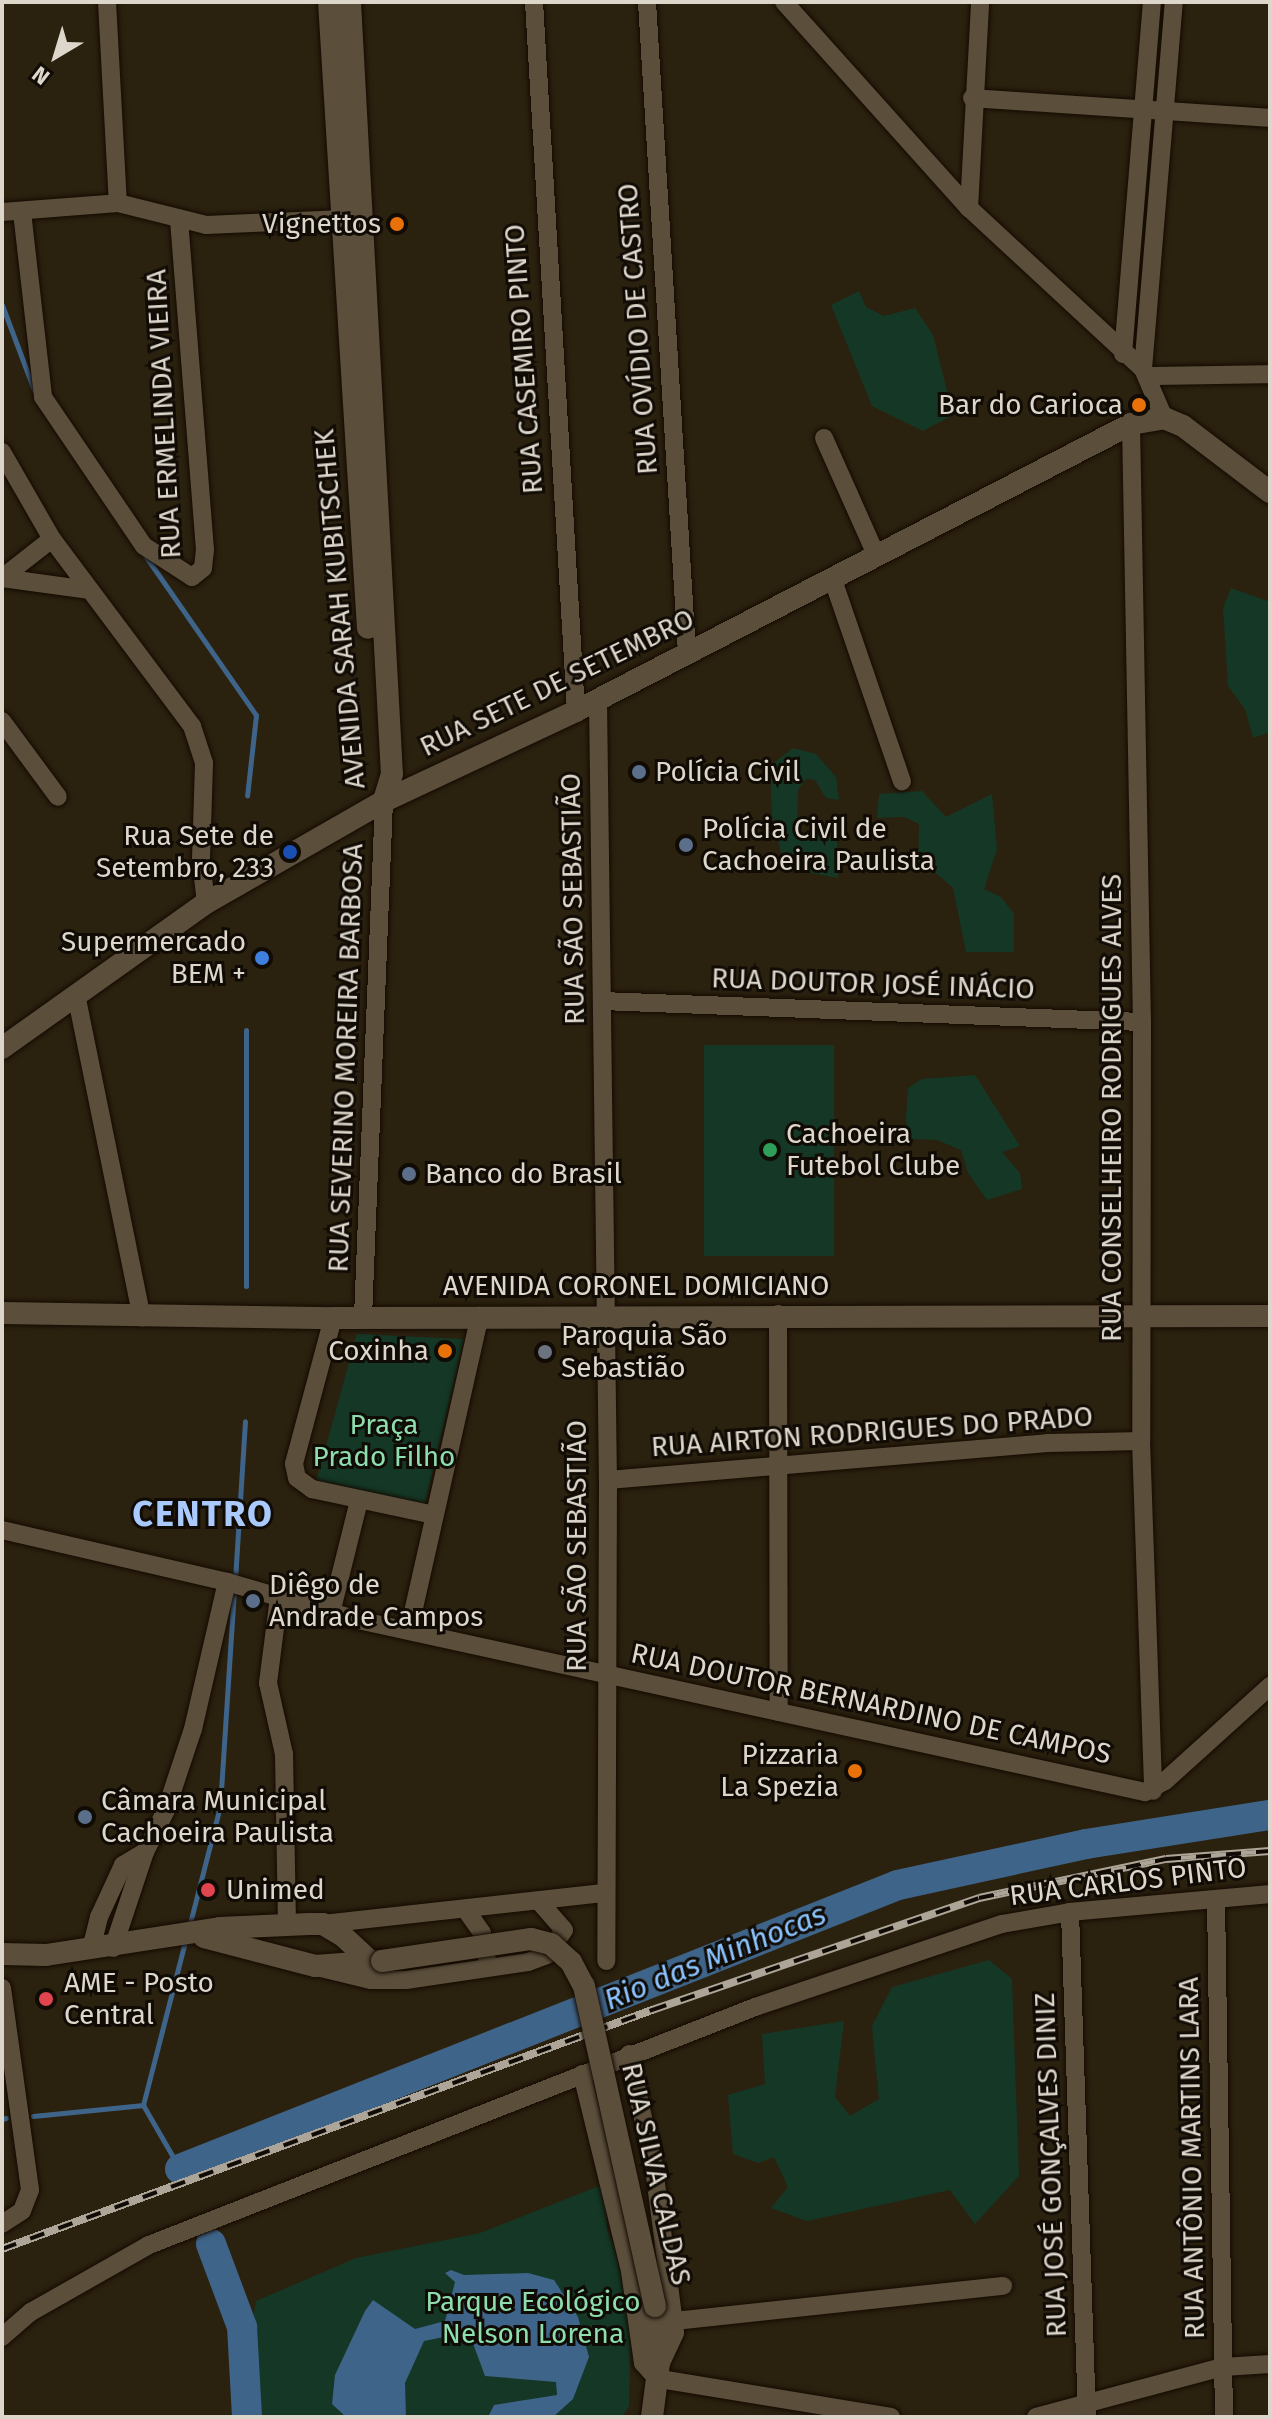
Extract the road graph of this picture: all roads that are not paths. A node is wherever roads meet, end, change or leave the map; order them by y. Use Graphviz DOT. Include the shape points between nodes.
graph roads {
  1 [pos="107,2"];
  2 [pos="329,2"];
  3 [pos="350,2"];
  4 [pos="534,2"];
  5 [pos="647,2"];
  6 [pos="784,2"];
  7 [pos="980,2"];
  8 [pos="1152,2"];
  9 [pos="1174,2"];
  10 [pos="972,98"];
  11 [pos="1143,112"];
  12 [pos="1166,114"];
  13 [pos="1270,118"];
  14 [pos="118,203"];
  15 [pos="969,208"];
  16 [pos="2,212"];
  17 [pos="22,212"];
  18 [pos="344,219"];
  19 [pos="179,220"];
  20 [pos="1123,354"];
  21 [pos="1146,373"];
  22 [pos="1270,374"];
  23 [pos="1164,418"];
  24 [pos="1131,424"];
  25 [pos="824,438"];
  26 [pos="2,452"];
  27 [pos="1270,492"];
  28 [pos="52,539"];
  29 [pos="876,555"];
  30 [pos="371,577"];
  31 [pos="832,577"];
  32 [pos="2,578"];
  33 [pos="90,590"];
  34 [pos="687,652"];
  35 [pos="598,700"];
  36 [pos="576,711"];
  37 [pos="5,733"];
  38 [pos="902,781"];
  39 [pos="58,797"];
  40 [pos="384,801"];
  41 [pos="206,903"];
  42 [pos="76,994"];
  43 [pos="602,1001"];
  44 [pos="1142,1022"];
  45 [pos="7,1038"];
  46 [pos="2,1313"];
  47 [pos="605,1313"];
  48 [pos="778,1314"];
  49 [pos="480,1316"];
  50 [pos="1270,1316"];
  51 [pos="142,1317"];
  52 [pos="363,1317"];
  53 [pos="333,1318"];
  54 [pos="1141,1319"];
  55 [pos="1141,1441"];
  56 [pos="778,1465"];
  57 [pos="608,1480"];
  58 [pos="359,1501"];
  59 [pos="434,1515"];
  60 [pos="2,1530"];
  61 [pos="227,1582"];
  62 [pos="279,1597"];
  63 [pos="331,1613"];
  64 [pos="409,1630"];
  65 [pos="604,1675"];
  66 [pos="1270,1686"];
  67 [pos="779,1712"];
  68 [pos="1159,1786"];
  69 [pos="603,1893"];
  70 [pos="1270,1894"];
  71 [pos="1216,1899"];
  72 [pos="540,1902"];
  73 [pos="466,1910"];
  74 [pos="1070,1912"];
  75 [pos="306,1924"];
  76 [pos="195,1936"];
  77 [pos="102,1949"];
  78 [pos="2,1954"];
  79 [pos="606,1961"];
  80 [pos="377,1962"];
  81 [pos="310,1963"];
  82 [pos="488,1968"];
  83 [pos="2,1988"];
  84 [pos="629,2054"];
  85 [pos="582,2074"];
  86 [pos="2,2224"];
  87 [pos="1003,2286"];
  88 [pos="674,2321"];
  89 [pos="2,2337"];
  90 [pos="1270,2364"];
  91 [pos="1223,2367"];
  92 [pos="660,2372"];
  93 [pos="1087,2412"];
  94 [pos="652,2417"];
  95 [pos="891,2417"];
  96 [pos="1036,2417"];
  97 [pos="1224,2417"];
  1 -- 14 [label="street"];
  2 -- 18 [label="main road, AVENIDA SARAH KUBITSCHEK"];
  3 -- 30 [label="main road, AVENIDA SARAH KUBITSCHEK"];
  4 -- 36 [label="street, RUA CASEMIRO PINTO"];
  5 -- 34 [label="street, RUA OVÍDIO DE CASTRO"];
  6 -- 15 [label="street"];
  7 -- 10 [label="street"];
  8 -- 11 [label="street"];
  9 -- 12 [label="street"];
  10 -- 11 [label="street"];
  10 -- 15 [label="street"];
  11 -- 12 [label="street"];
  11 -- 20 [label="street"];
  12 -- 13 [label="street"];
  12 -- 21 [label="street"];
  14 -- 17 [label="street"];
  14 -- 19 [label="street"];
  15 -- 20 [label="street"];
  16 -- 17 [label="street"];
  17 -- 19 [label="street, RUA ERMELINDA VIEIRA" via="43,397 144,546 192,577 204,560"];
  18 -- 19 [label="street" via="206,225"];
  18 -- 30 [label="main road, AVENIDA SARAH KUBITSCHEK"];
  20 -- 21 [label="street"];
  21 -- 22 [label="street"];
  21 -- 23 [label="street"];
  23 -- 24 [label="main road, RUA SETE DE SETEMBRO"];
  23 -- 27 [label="main road" via="1198,436"];
  24 -- 29 [label="main road, RUA SETE DE SETEMBRO"];
  24 -- 44 [label="street, RUA CONSELHEIRO RODRIGUES ALVES"];
  25 -- 29 [label="street"];
  26 -- 28 [label="street"];
  28 -- 32 [label="street"];
  28 -- 33 [label="street"];
  29 -- 31 [label="main road, RUA SETE DE SETEMBRO"];
  30 -- 40 [label="main road, AVENIDA SARAH KUBITSCHEK"];
  31 -- 34 [label="main road, RUA SETE DE SETEMBRO"];
  31 -- 38 [label="street"];
  32 -- 33 [label="street"];
  33 -- 41 [label="street" via="176,704 200,746"];
  34 -- 35 [label="main road, RUA SETE DE SETEMBRO"];
  35 -- 36 [label="main road, RUA SETE DE SETEMBRO"];
  35 -- 43 [label="street, RUA SÃO SEBASTIÃO"];
  36 -- 40 [label="main road, RUA SETE DE SETEMBRO"];
  37 -- 39 [label="street"];
  40 -- 41 [label="main road, RUA SETE DE SETEMBRO"];
  40 -- 52 [label="street, RUA SEVERINO MOREIRA BARBOSA"];
  41 -- 42 [label="main road, RUA SETE DE SETEMBRO"];
  42 -- 45 [label="main road, RUA SETE DE SETEMBRO"];
  42 -- 51 [label="street"];
  43 -- 44 [label="street, RUA DOUTOR JOSÉ INÁCIO"];
  43 -- 47 [label="street, RUA SÃO SEBASTIÃO"];
  44 -- 54 [label="street, RUA CONSELHEIRO RODRIGUES ALVES"];
  46 -- 51 [label="main road, AVENIDA CORONEL DOMICIANO"];
  47 -- 48 [label="main road, AVENIDA CORONEL DOMICIANO"];
  47 -- 49 [label="main road, AVENIDA CORONEL DOMICIANO"];
  47 -- 57 [label="street, RUA SÃO SEBASTIÃO"];
  48 -- 54 [label="main road, AVENIDA CORONEL DOMICIANO"];
  48 -- 56 [label="street"];
  49 -- 52 [label="main road, AVENIDA CORONEL DOMICIANO"];
  49 -- 59 [label="street"];
  50 -- 54 [label="main road, AVENIDA CORONEL DOMICIANO"];
  51 -- 53 [label="main road, AVENIDA CORONEL DOMICIANO"];
  52 -- 53 [label="main road, AVENIDA CORONEL DOMICIANO"];
  53 -- 58 [label="street" via="295,1471 312,1489"];
  54 -- 55 [label="street, RUA CONSELHEIRO RODRIGUES ALVES"];
  55 -- 56 [label="street, RUA AIRTON RODRIGUES DO PRADO"];
  55 -- 68 [label="street, RUA CONSELHEIRO RODRIGUES ALVES"];
  56 -- 57 [label="street, RUA AIRTON RODRIGUES DO PRADO"];
  56 -- 67 [label="street"];
  57 -- 65 [label="street, RUA SÃO SEBASTIÃO"];
  58 -- 59 [label="street"];
  58 -- 63 [label="street"];
  59 -- 64 [label="street"];
  60 -- 61 [label="street, RUA DOUTOR BERNARDINO DE CAMPOS"];
  61 -- 62 [label="street, RUA DOUTOR BERNARDINO DE CAMPOS"];
  61 -- 77 [label="street" via="193,1729 166,1810"];
  62 -- 63 [label="street, RUA DOUTOR BERNARDINO DE CAMPOS"];
  62 -- 75 [label="street" via="268,1683 284,1754"];
  63 -- 64 [label="street, RUA DOUTOR BERNARDINO DE CAMPOS"];
  64 -- 65 [label="street, RUA DOUTOR BERNARDINO DE CAMPOS"];
  65 -- 67 [label="street, RUA DOUTOR BERNARDINO DE CAMPOS"];
  65 -- 69 [label="street, RUA SÃO SEBASTIÃO"];
  66 -- 68 [label="street"];
  67 -- 68 [label="street, RUA DOUTOR BERNARDINO DE CAMPOS"];
  69 -- 72 [label="street"];
  69 -- 79 [label="street, RUA SÃO SEBASTIÃO"];
  70 -- 71 [label="street, RUA CARLOS PINTO"];
  71 -- 74 [label="street, RUA CARLOS PINTO"];
  71 -- 91 [label="street, RUA ANTÔNIO MARTINS LARA"];
  72 -- 73 [label="street"];
  72 -- 82 [label="street" via="563,1923 557,1945 539,1959"];
  73 -- 75 [label="street"];
  73 -- 82 [label="street" via="486,1941"];
  74 -- 84 [label="street, RUA CARLOS PINTO" via="960,1938"];
  74 -- 93 [label="street, RUA JOSÉ GONÇALVES DINIZ"];
  75 -- 76 [label="main road"];
  75 -- 80 [label="main road"];
  75 -- 81 [label="main road"];
  76 -- 77 [label="main road"];
  76 -- 81 [label="main road"];
  77 -- 78 [label="main road"];
  80 -- 81 [label="main road"];
  80 -- 92 [label="main road, RUA SILVA CALDAS, bridge" via="512,1939 541,1940 562,1952 584,1986 655,2306"];
  81 -- 82 [label="street" via="371,1980"];
  83 -- 86 [label="street" via="30,2190 22,2211"];
  84 -- 85 [label="street, RUA CARLOS PINTO"];
  84 -- 88 [label="street" via="654,2168"];
  85 -- 89 [label="street, RUA CARLOS PINTO" via="149,2245 31,2312"];
  85 -- 92 [label="street" via="630,2271 643,2363"];
  87 -- 88 [label="street"];
  88 -- 92 [label="street" via="675,2339"];
  90 -- 91 [label="street"];
  91 -- 93 [label="street"];
  91 -- 97 [label="street, RUA ANTÔNIO MARTINS LARA"];
  92 -- 94 [label="main road, RUA SILVA CALDAS"];
  92 -- 95 [label="street"];
  93 -- 96 [label="street"];
}
